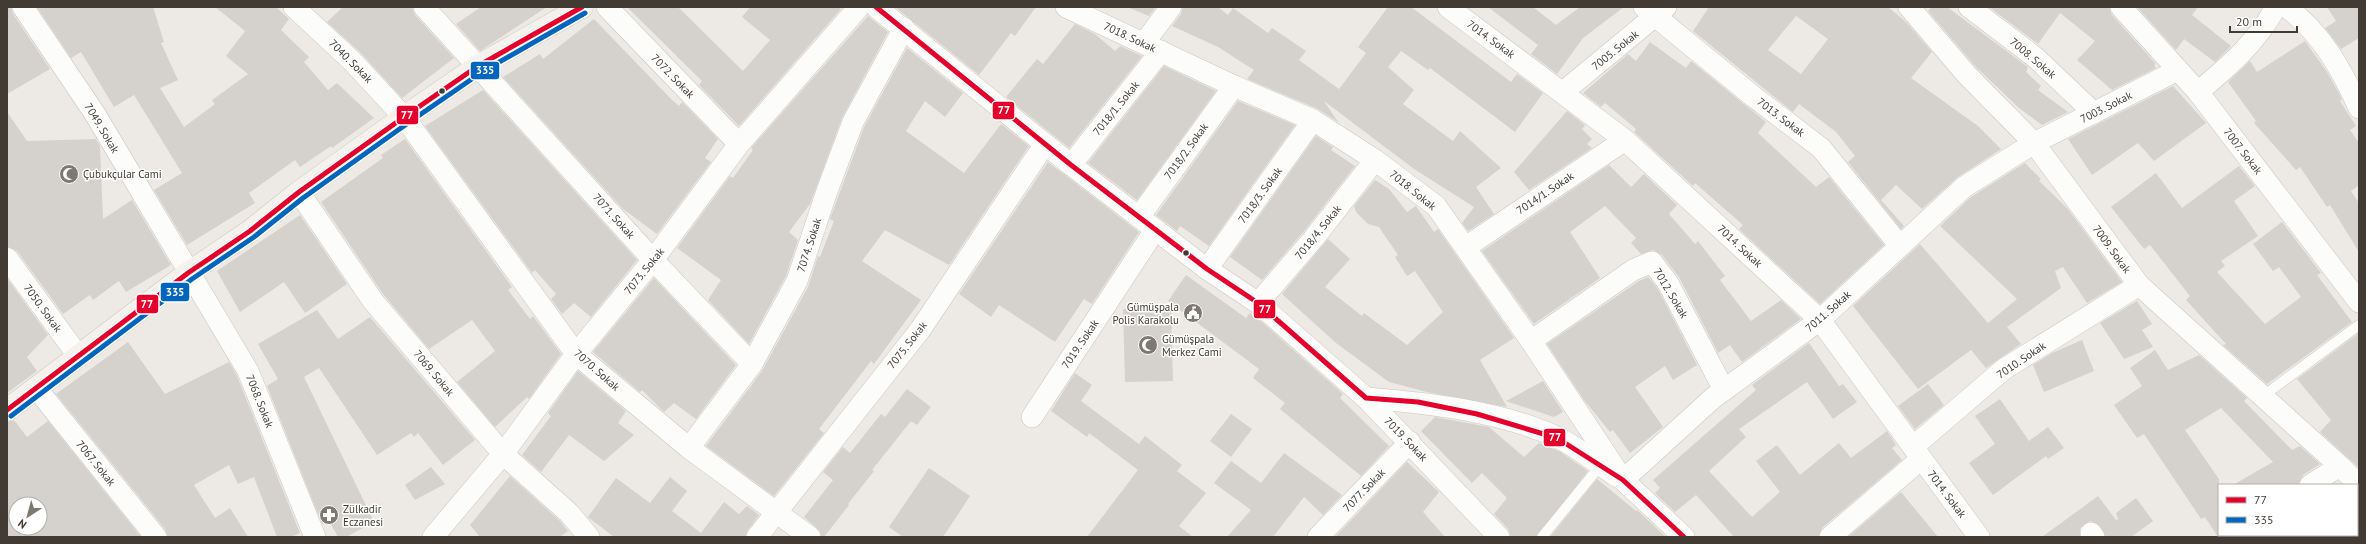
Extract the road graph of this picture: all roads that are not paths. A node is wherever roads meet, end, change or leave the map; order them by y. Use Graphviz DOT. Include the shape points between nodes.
graph roads {
  1 [pos="23,7"];
  2 [pos="294,7"];
  3 [pos="424,7"];
  4 [pos="607,7"];
  5 [pos="859,7"];
  6 [pos="876,7"];
  7 [pos="1066,7"];
  8 [pos="1171,7"];
  9 [pos="1448,7"];
  10 [pos="1909,7"];
  11 [pos="1969,7"];
  12 [pos="2121,7"];
  13 [pos="2276,7"];
  14 [pos="2286,7"];
  15 [pos="572,9"];
  16 [pos="1655,10"];
  17 [pos="904,28"];
  18 [pos="1153,47"];
  19 [pos="478,66"];
  20 [pos="2178,70"];
  21 [pos="1234,86"];
  22 [pos="1563,92"];
  23 [pos="2198,92"];
  24 [pos="2359,108"];
  25 [pos="2094,113"];
  26 [pos="404,117"];
  27 [pos="1313,120"];
  28 [pos="1625,140"];
  29 [pos="2034,143"];
  30 [pos="739,144"];
  31 [pos="1045,144"];
  32 [pos="1375,160"];
  33 [pos="1071,165"];
  34 [pos="299,192"];
  35 [pos="1139,217"];
  36 [pos="1155,230"];
  37 [pos="1900,246"];
  38 [pos="1466,247"];
  39 [pos="7,258"];
  40 [pos="654,260"];
  41 [pos="1207,269"];
  42 [pos="188,273"];
  43 [pos="2139,286"];
  44 [pos="2359,302"];
  45 [pos="1258,303"];
  46 [pos="1820,320"];
  47 [pos="2359,325"];
  48 [pos="1531,341"];
  49 [pos="576,354"];
  50 [pos="79,357"];
  51 [pos="752,364"];
  52 [pos="37,389"];
  53 [pos="1724,390"];
  54 [pos="2263,396"];
  55 [pos="1366,398"];
  56 [pos="7,410"];
  57 [pos="1032,417"];
  58 [pos="1410,442"];
  59 [pos="690,448"];
  60 [pos="1917,453"];
  61 [pos="503,454"];
  62 [pos="1600,466"];
  63 [pos="2340,466"];
  64 [pos="1623,480"];
  65 [pos="2312,484"];
  66 [pos="2359,485"];
  67 [pos="776,512"];
  68 [pos="156,537"];
  69 [pos="315,537"];
  70 [pos="433,537"];
  71 [pos="589,537"];
  72 [pos="757,537"];
  73 [pos="810,537"];
  74 [pos="1318,537"];
  75 [pos="1498,537"];
  76 [pos="1542,537"];
  77 [pos="1684,537"];
  78 [pos="1830,537"];
  79 [pos="1979,537"];
  1 -- 42 [label="street, 7049. Sokak" via="95,114"];
  2 -- 26 [label="street, 7040. Sokak" via="352,60"];
  3 -- 19 [label="street, 7071. Sokak"];
  4 -- 30 [label="street, 7072. Sokak"];
  5 -- 30 [label="street, 7073. Sokak"];
  6 -- 17 [label="street, 7019. Sokak"];
  7 -- 18 [label="street, 7018. Sokak"];
  8 -- 18 [label="street, 7018/1. Sokak"];
  9 -- 22 [label="street, 7014. Sokak"];
  10 -- 29 [label="street, 7009. Sokak" via="1967,75"];
  11 -- 25 [label="street, 7008. Sokak" via="2036,58"];
  12 -- 20 [label="street, 7007. Sokak"];
  13 -- 23 [label="street" via="2253,43"];
  14 -- 24 [label="street" via="2303,19 2315,32 2351,90"];
  15 -- 19 [label="main road"];
  16 -- 22 [label="street, 7005. Sokak"];
  16 -- 37 [label="street, 7013. Sokak" via="1754,97 1821,148"];
  17 -- 31 [label="street, 7019. Sokak"];
  17 -- 51 [label="street, 7074. Sokak" via="854,122 826,191 797,281"];
  18 -- 21 [label="street, 7018. Sokak"];
  18 -- 33 [label="street, 7018/1. Sokak"];
  19 -- 26 [label="main road"];
  19 -- 40 [label="street, 7071. Sokak"];
  20 -- 23 [label="street, 7007. Sokak"];
  20 -- 25 [label="street, 7003. Sokak"];
  21 -- 27 [label="street, 7018. Sokak"];
  21 -- 35 [label="street, 7018/2. Sokak"];
  22 -- 28 [label="street, 7014. Sokak"];
  23 -- 44 [label="street, 7007. Sokak"];
  25 -- 29 [label="street, 7003. Sokak"];
  26 -- 34 [label="main road"];
  26 -- 49 [label="street, 7070. Sokak"];
  27 -- 32 [label="street, 7018. Sokak"];
  27 -- 41 [label="street, 7018/3. Sokak"];
  28 -- 38 [label="street, 7014/1. Sokak"];
  28 -- 46 [label="street, 7014. Sokak"];
  29 -- 37 [label="street, 7011. Sokak" via="1964,187"];
  29 -- 43 [label="street, 7009. Sokak"];
  30 -- 40 [label="street, 7073. Sokak"];
  31 -- 33 [label="street, 7019. Sokak"];
  31 -- 67 [label="street, 7075. Sokak" via="920,330"];
  32 -- 38 [label="street, 7018. Sokak" via="1436,206"];
  32 -- 45 [label="street, 7018/4. Sokak" via="1314,238"];
  33 -- 35 [label="street, 7019. Sokak"];
  34 -- 42 [label="main road"];
  34 -- 61 [label="street, 7069. Sokak" via="373,301"];
  35 -- 36 [label="street, 7019. Sokak"];
  36 -- 41 [label="street, 7019. Sokak"];
  36 -- 57 [label="street, 7019. Sokak"];
  37 -- 46 [label="street, 7011. Sokak"];
  38 -- 48 [label="street, 7018. Sokak"];
  39 -- 50 [label="street, 7050. Sokak"];
  40 -- 49 [label="street, 7073. Sokak"];
  40 -- 51 [label="street, 7071. Sokak"];
  41 -- 45 [label="street, 7019. Sokak"];
  42 -- 50 [label="main road"];
  42 -- 69 [label="street, 7068. Sokak" via="248,370"];
  43 -- 54 [label="street, 7009. Sokak"];
  43 -- 60 [label="street, 7010. Sokak" via="2004,369"];
  45 -- 55 [label="street, 7019. Sokak"];
  46 -- 53 [label="street, 7011. Sokak"];
  46 -- 60 [label="street, 7014. Sokak"];
  47 -- 54 [label="lane"];
  48 -- 53 [label="street, 7012. Sokak" via="1633,270 1652,262 1668,283"];
  48 -- 64 [label="street, 7018. Sokak"];
  49 -- 59 [label="street, 7070. Sokak"];
  49 -- 61 [label="street, 7073. Sokak"];
  50 -- 52 [label="main road"];
  51 -- 59 [label="street, 7074. Sokak"];
  52 -- 56 [label="main road"];
  52 -- 68 [label="street, 7067. Sokak"];
  53 -- 64 [label="street, 7011. Sokak"];
  54 -- 63 [label="street, 7009. Sokak"];
  55 -- 58 [label="street, 7019. Sokak"];
  55 -- 62 [label="street" via="1418,402 1506,421 1557,438"];
  58 -- 74 [label="street, 7077. Sokak"];
  58 -- 75 [label="street, 7019. Sokak"];
  59 -- 67 [label="street, 7070. Sokak"];
  60 -- 78 [label="street, 7010. Sokak"];
  60 -- 79 [label="street, 7014. Sokak"];
  61 -- 70 [label="street, 7073. Sokak"];
  61 -- 71 [label="street, 7069. Sokak" via="569,513"];
  62 -- 64 [label="street"];
  62 -- 76 [label="lane"];
  63 -- 65 [label="street"];
  63 -- 66 [label="street, 7009. Sokak"];
  64 -- 77 [label="street, 7018. Sokak"];
  67 -- 72 [label="street, 7075. Sokak"];
  67 -- 73 [label="street, 7070. Sokak"];
}
